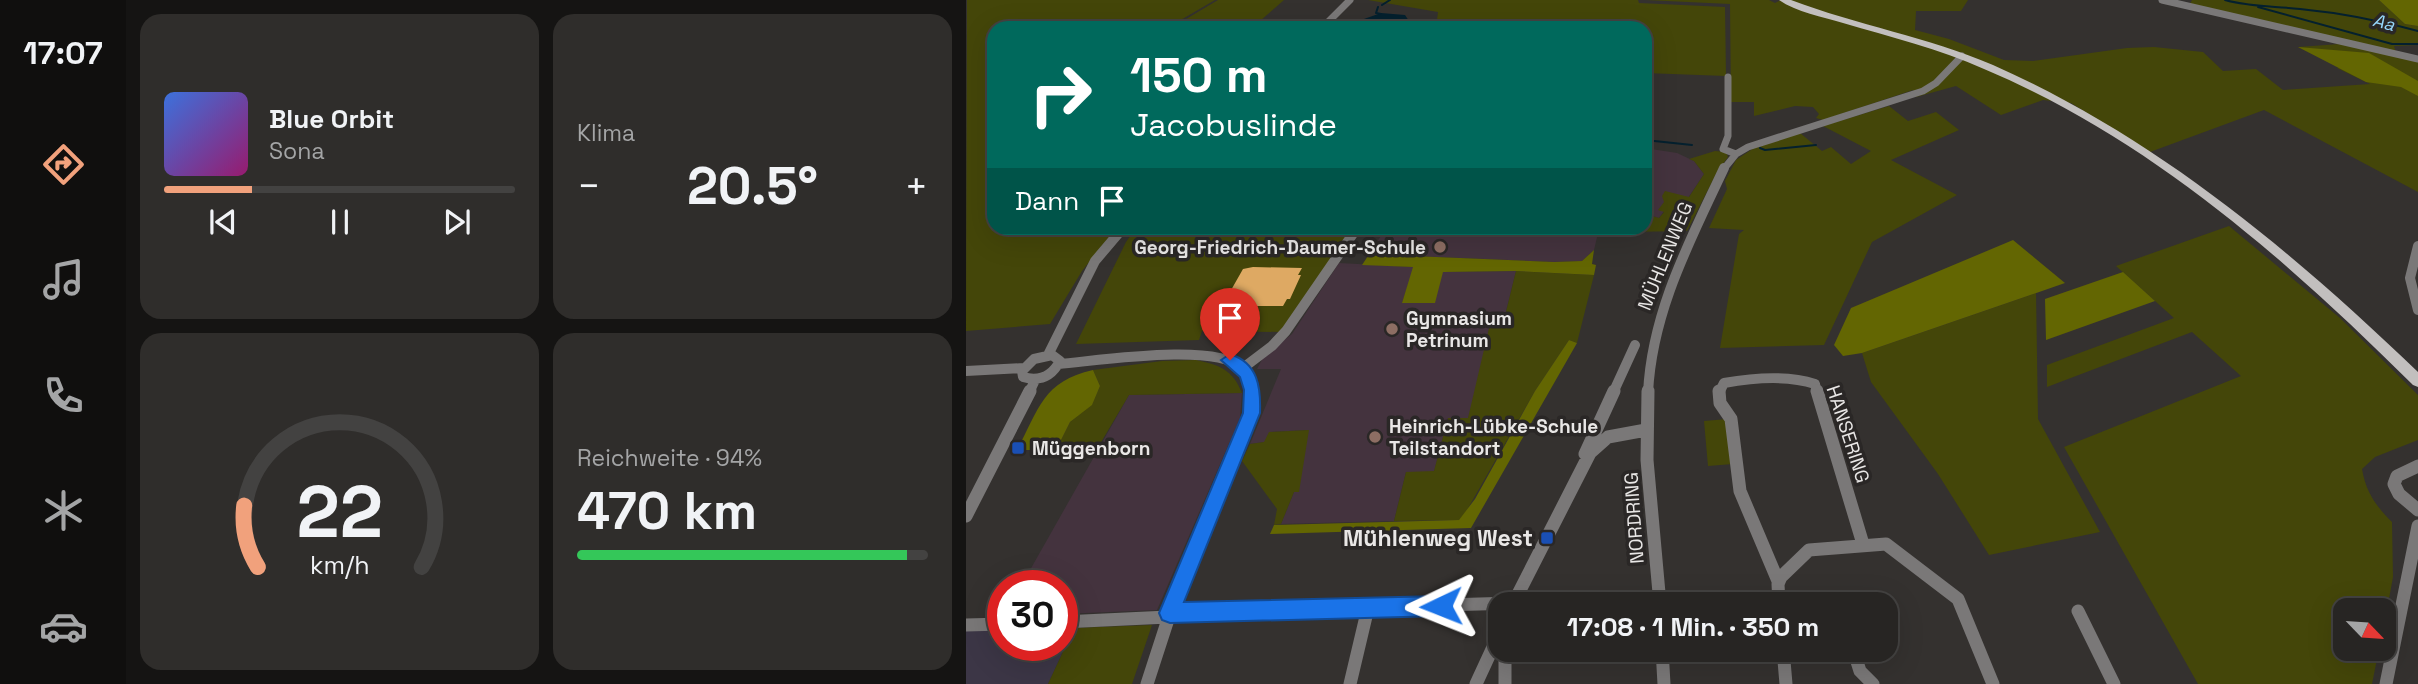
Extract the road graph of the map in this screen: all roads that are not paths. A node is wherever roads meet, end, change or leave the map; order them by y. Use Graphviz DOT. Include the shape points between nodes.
graph roads {
  1 [pos="1350,0"];
  2 [pos="1783,0"];
  3 [pos="2162,0"];
  4 [pos="1329,21"];
  5 [pos="1962,56"];
  6 [pos="2418,59"];
  7 [pos="1728,77"];
  8 [pos="1736,154"];
  9 [pos="1117,235"];
  10 [pos="1352,235"];
  11 [pos="2418,246"];
  12 [pos="2418,310"];
  13 [pos="1634,345"];
  14 [pos="1048,355"];
  15 [pos="1059,364"];
  16 [pos="1024,368"];
  17 [pos="1243,368"];
  18 [pos="966,371"];
  19 [pos="1035,380"];
  20 [pos="2418,381"];
  21 [pos="1646,430"];
  22 [pos="1583,463"];
  23 [pos="2418,466"];
  24 [pos="2418,510"];
  25 [pos="966,516"];
  26 [pos="2418,526"];
  27 [pos="1863,544"];
  28 [pos="1778,581"];
  29 [pos="1519,592"];
  30 [pos="1659,592"];
  31 [pos="1779,592"];
  32 [pos="1488,604"];
  33 [pos="1368,608"];
  34 [pos="2078,611"];
  35 [pos="1169,615"];
  36 [pos="1078,621"];
  37 [pos="987,624"];
  38 [pos="966,625"];
  39 [pos="1488,658"];
  40 [pos="1663,662"];
  41 [pos="1784,662"];
  42 [pos="1857,662"];
  43 [pos="1504,679"];
  44 [pos="1477,682"];
  45 [pos="1147,684"];
  46 [pos="1350,684"];
  47 [pos="1664,684"];
  48 [pos="1786,684"];
  49 [pos="1873,684"];
  50 [pos="1993,684"];
  51 [pos="2114,684"];
  52 [pos="2386,684"];
  1 -- 4 [label="street"];
  2 -- 5 [label="main road"];
  3 -- 6 [label="street"];
  5 -- 8 [label="street" via="1936,83 1909,97 1778,136"];
  5 -- 20 [label="main road" via="2111,132 2231,215"];
  7 -- 8 [label="street" via="1728,136 1723,149"];
  8 -- 21 [label="street, MÜHLENWEG" via="1726,164 1668,294 1653,352"];
  9 -- 14 [label="street" via="1095,261"];
  10 -- 17 [label="street" via="1286,331"];
  11 -- 12 [label="street" via="2409,275"];
  13 -- 22 [label="street"];
  14 -- 15 [label="street" via="1058,357"];
  14 -- 16 [label="street"];
  15 -- 17 [label="street" via="1199,353 1223,357"];
  15 -- 19 [label="street"];
  16 -- 18 [label="street"];
  16 -- 19 [label="street" via="1023,377"];
  17 -- 35 [label="street" via="1253,390 1251,413"];
  19 -- 25 [label="street"];
  21 -- 22 [label="street" via="1608,437"];
  21 -- 30 [label="street, NORDRING"];
  22 -- 29 [label="street"];
  23 -- 24 [label="street" via="2397,476 2394,484"];
  26 -- 52 [label="street"];
  27 -- 28 [label="street" via="1809,550"];
  27 -- 28 [label="street, HANSERING" via="1815,384 1724,383 1718,390 1731,419 1740,491"];
  27 -- 50 [label="street" via="1890,546 1958,599"];
  28 -- 31 [label="street"];
  32 -- 33 [label="street"];
  33 -- 35 [label="street"];
  33 -- 46 [label="street"];
  34 -- 51 [label="street"];
  35 -- 36 [label="street"];
  35 -- 45 [label="street"];
  37 -- 38 [label="street"];
  39 -- 44 [label="street"];
  40 -- 47 [label="street"];
  41 -- 48 [label="street"];
  42 -- 49 [label="street"];
  43 -- 44 [label="street" via="1500,668 1493,668"];
}
